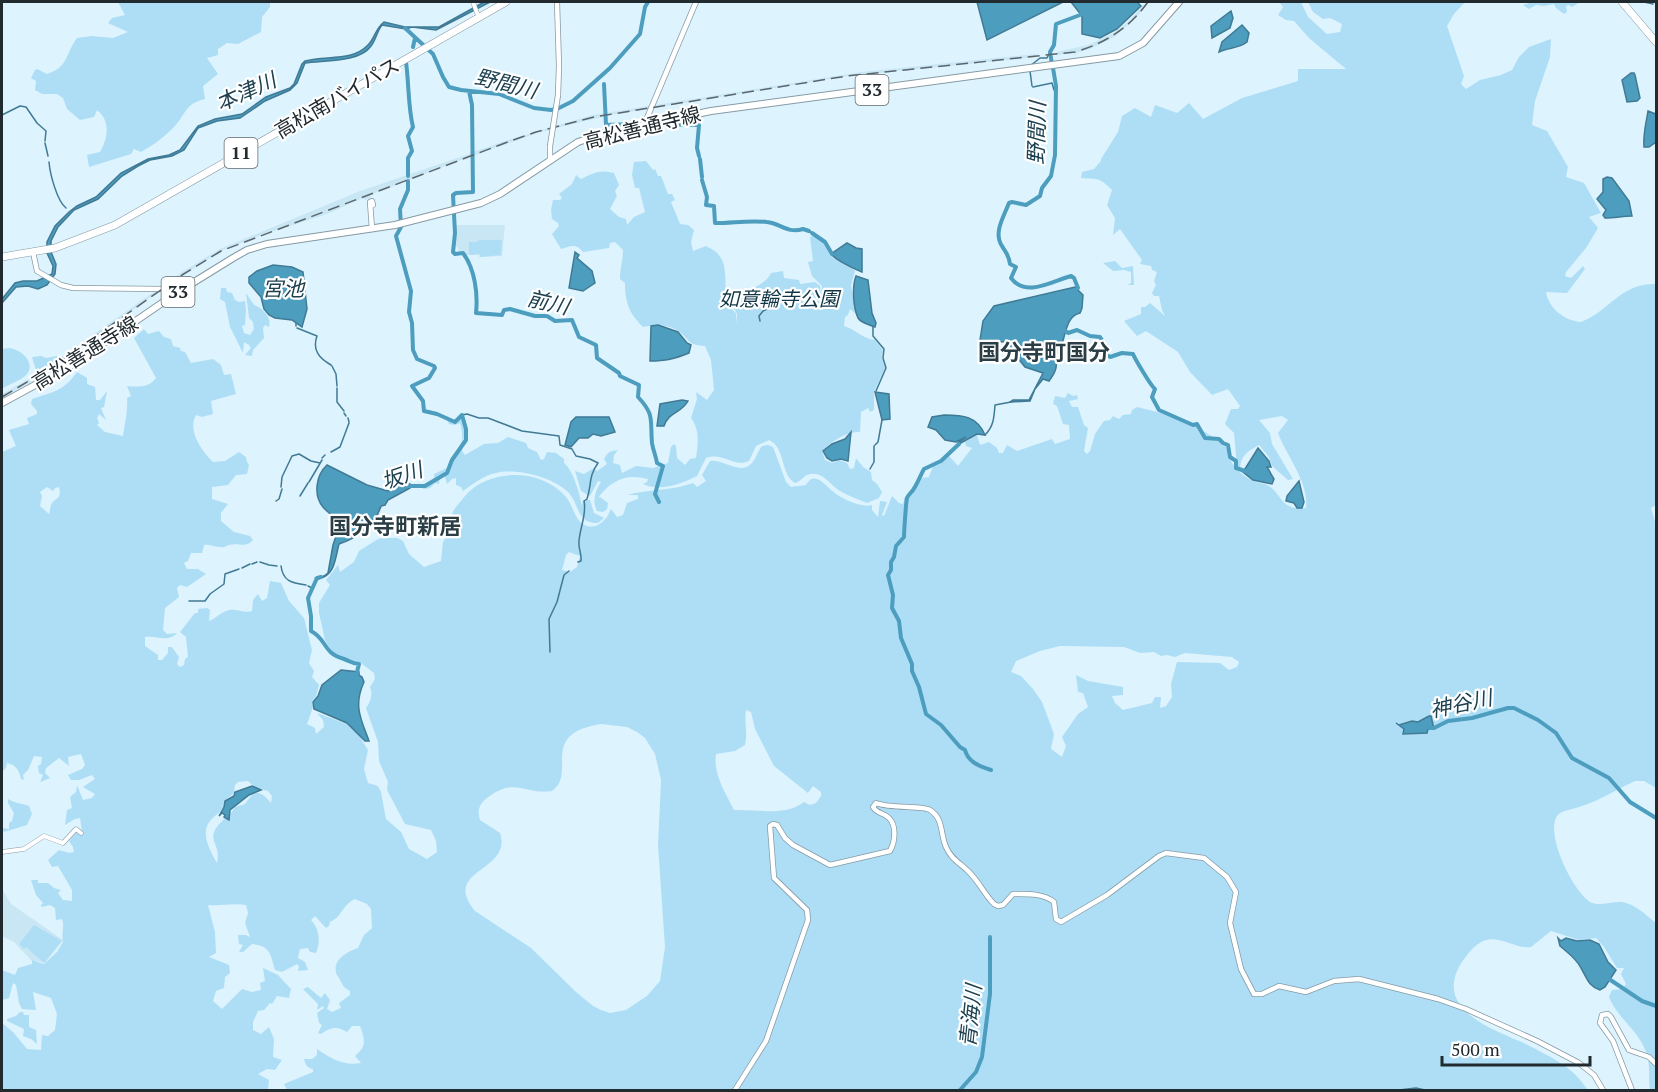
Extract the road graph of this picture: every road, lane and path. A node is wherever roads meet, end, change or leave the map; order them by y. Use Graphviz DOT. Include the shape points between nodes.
graph roads {
  1 [pos="498,2"];
  2 [pos="506,2"];
  3 [pos="557,2"];
  4 [pos="696,2"];
  5 [pos="1179,2"];
  6 [pos="1623,2"];
  7 [pos="475,8"];
  8 [pos="1656,40"];
  9 [pos="424,46"];
  10 [pos="644,125"];
  11 [pos="550,160"];
  12 [pos="370,206"];
  13 [pos="372,229"];
  14 [pos="33,251"];
  15 [pos="2,256"];
  16 [pos="178,292"];
  17 [pos="2,403"];
  18 [pos="81,833"];
  19 [pos="2,852"];
  20 [pos="1656,1064"];
  21 [pos="735,1090"];
  22 [pos="1603,1090"];
  23 [pos="1632,1090"];
  1 -- 7 [label="highway, 高松南バイパス / 11"];
  2 -- 9 [label="highway, 高松南バイパス / 11"];
  3 -- 11 [label="main road, bridge" via="558,95"];
  4 -- 10 [label="main road"];
  5 -- 10 [label="main road, 高松善通寺線 / 33" via="1143,43 1113,58 711,111"];
  6 -- 8 [label="highway"];
  7 -- 9 [label="highway, 高松南バイパス / 11"];
  9 -- 14 [label="highway, 高松南バイパス / 11" via="126,219 93,235"];
  10 -- 11 [label="main road, 高松善通寺線 / 33" via="592,136"];
  11 -- 13 [label="main road, 高松善通寺線 / 33" via="488,200"];
  12 -- 13 [label="main road"];
  13 -- 16 [label="main road, 高松善通寺線 / 33" via="253,248"];
  14 -- 15 [label="highway, 高松南バイパス / 11"];
  14 -- 16 [label="main road" via="35,268 43,276 73,288"];
  16 -- 17 [label="main road, 高松善通寺線 / 33" via="60,372"];
  18 -- 19 [label="street" via="76,829 63,843 44,836 28,847"];
  20 -- 23 [label="main road" via="1629,1050 1611,1017 1602,1016 1600,1023 1613,1041"];
  21 -- 22 [label="main road" via="766,1041 808,920 807,910 773,876 770,826 777,825 793,845 835,865 890,851 893,826 888,817 874,810 876,803 930,810 939,819 950,854 994,904 1003,905 1012,894 1048,898 1054,902 1056,919 1061,922 1107,895 1161,854 1204,858 1235,889 1230,924 1241,969 1254,994 1279,986 1306,992 1334,981 1359,979 1438,999 1580,1063"];
}
